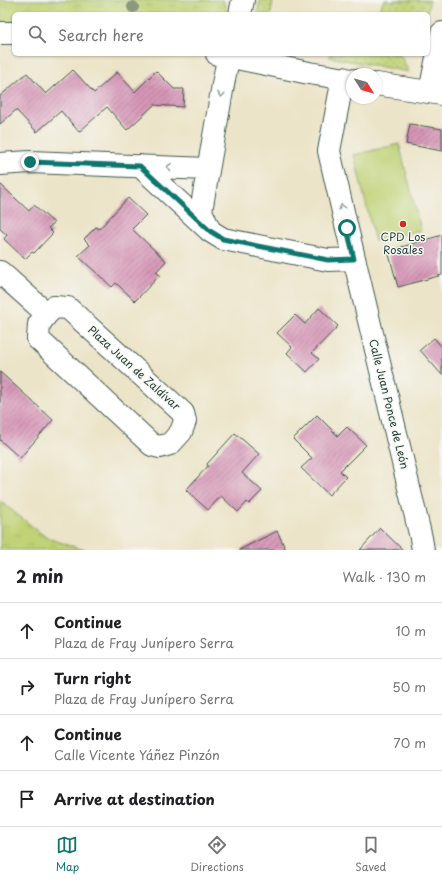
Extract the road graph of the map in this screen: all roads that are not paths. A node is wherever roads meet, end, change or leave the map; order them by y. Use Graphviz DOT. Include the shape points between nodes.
graph roads {
  1 [pos="243,0"];
  2 [pos="240,12"];
  3 [pos="0,33"];
  4 [pos="12,33"];
  5 [pos="442,34"];
  6 [pos="225,56"];
  7 [pos="230,56"];
  8 [pos="346,79"];
  9 [pos="346,83"];
  10 [pos="382,85"];
  11 [pos="436,93"];
  12 [pos="0,164"];
  13 [pos="140,166"];
  14 [pos="208,168"];
  15 [pos="210,231"];
  16 [pos="354,259"];
  17 [pos="0,272"];
  18 [pos="42,310"];
  19 [pos="423,550"];
  1 -- 2 [label="street"];
  3 -- 4 [label="street"];
  5 -- 11 [label="street"];
  6 -- 14 [label="street, one-way"];
  7 -- 8 [label="street"];
  16 -- 9 [label="street, Calle Juan Ponce de León, one-way" via="329,151"];
  10 -- 11 [label="street"];
  12 -- 13 [label="street" via="30,162"];
  14 -- 13 [label="street, one-way"];
  13 -- 15 [label="street"];
  14 -- 15 [label="street" via="201,211"];
  15 -- 16 [label="street" via="223,239 328,260"];
  16 -- 19 [label="street, Calle Juan Ponce de León"];
  17 -- 18 [label="street"];
  18 -- 18 [label="street, Plaza Juan de Zaldívar" via="38,339 152,445 160,447 170,444 181,432 185,421 183,413 68,308 54,307"];
}
